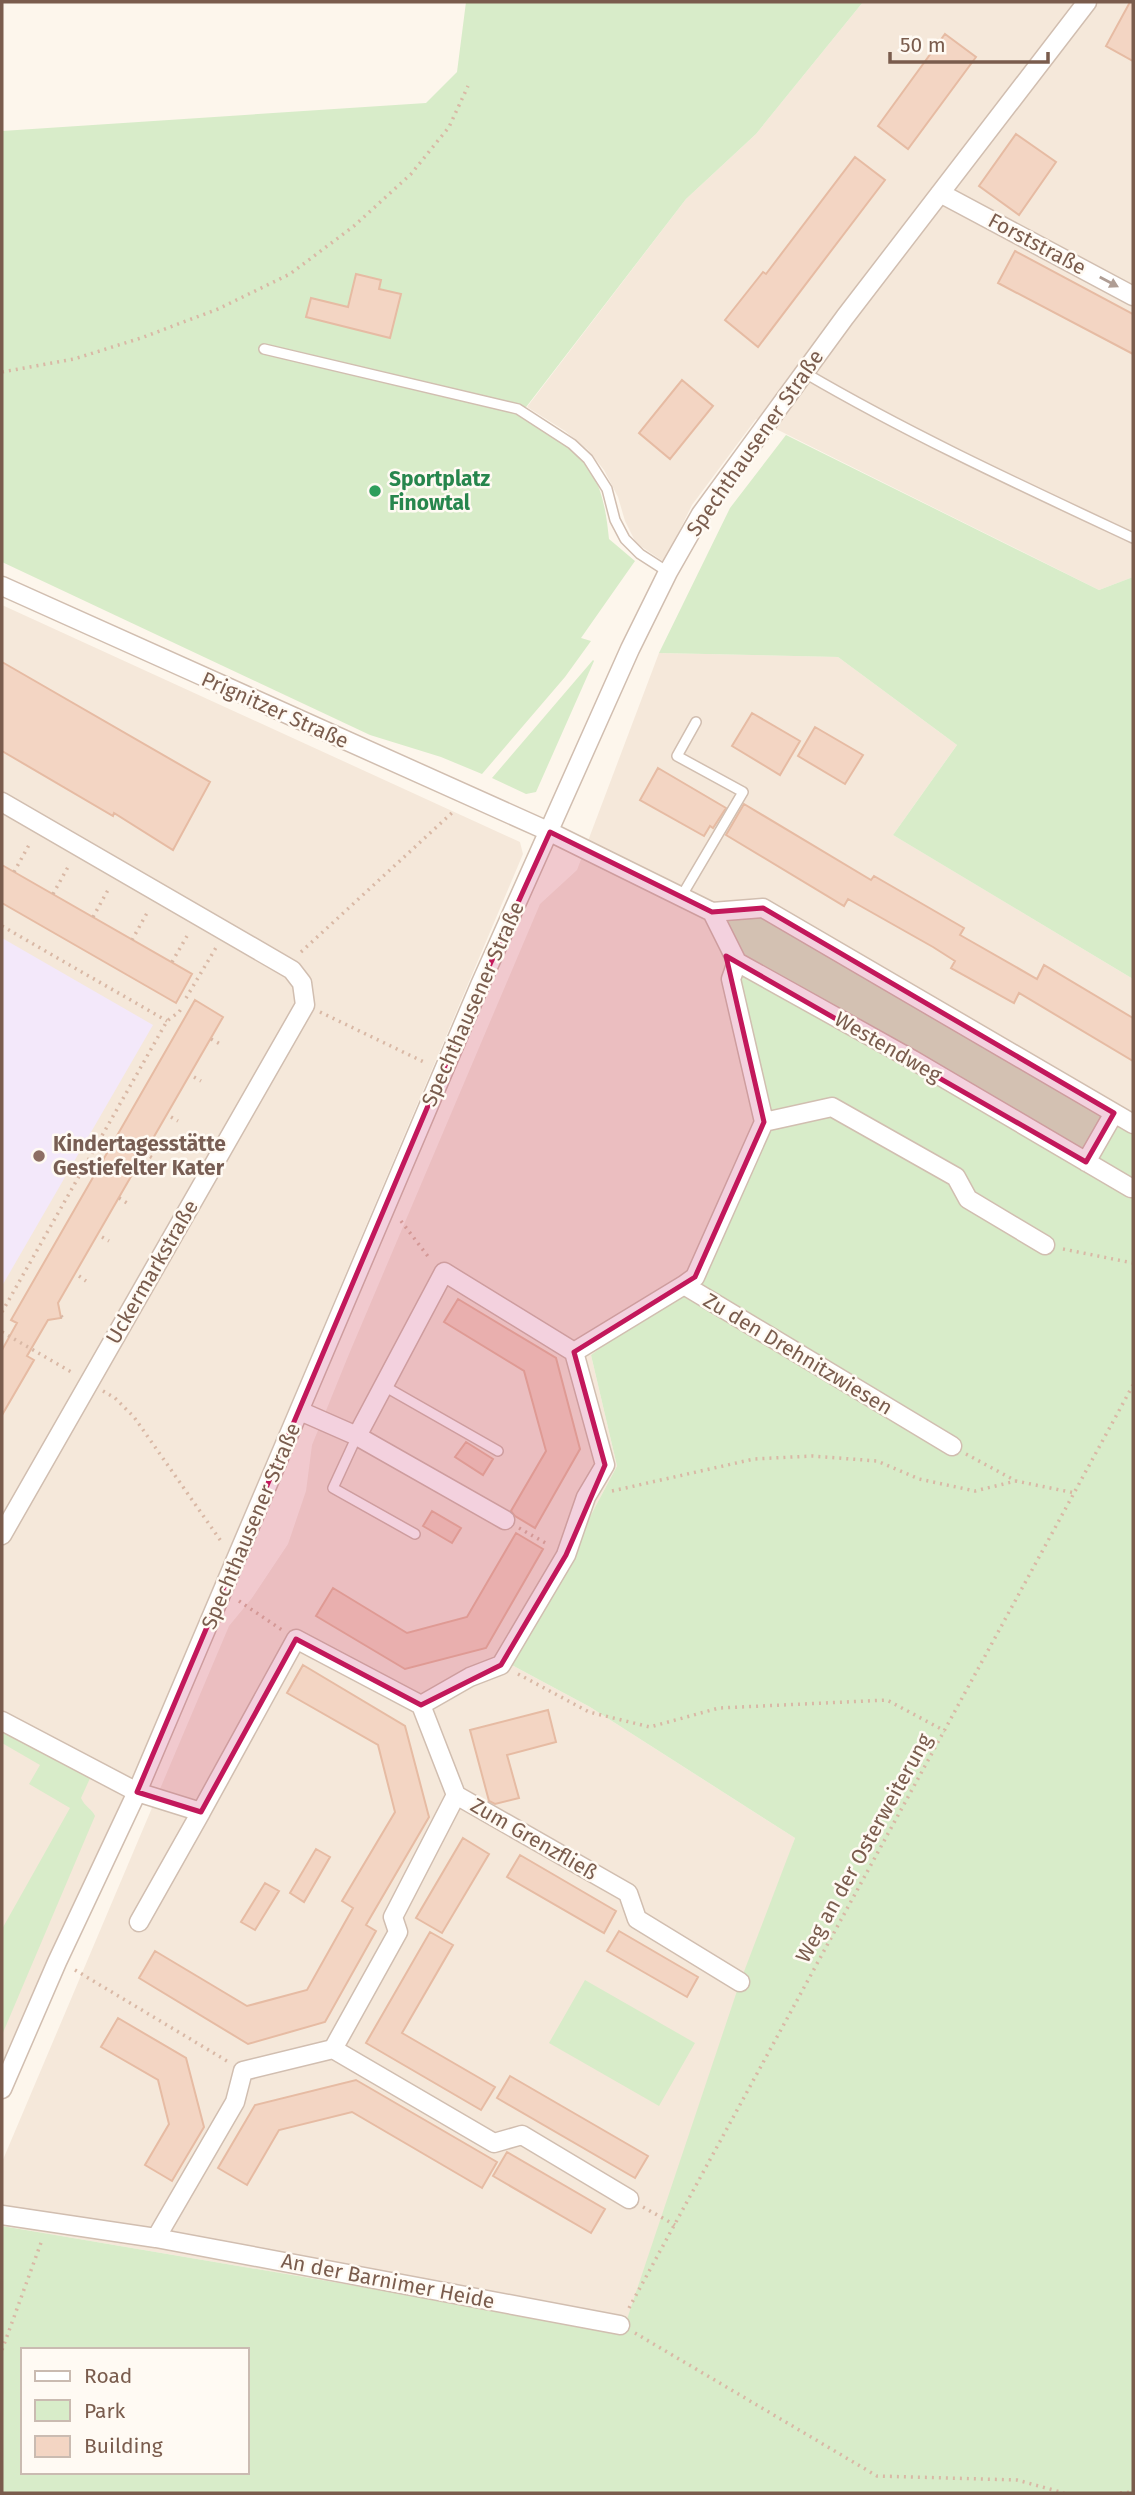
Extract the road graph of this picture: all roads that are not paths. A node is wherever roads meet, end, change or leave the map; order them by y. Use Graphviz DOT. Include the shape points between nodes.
graph roads {
  1 [pos="1087,2"];
  2 [pos="940,192"];
  3 [pos="1133,296"];
  4 [pos="264,349"];
  5 [pos="805,373"];
  6 [pos="1133,538"];
  7 [pos="668,572"];
  8 [pos="2,586"];
  9 [pos="696,722"];
  10 [pos="2,802"];
  11 [pos="550,832"];
  12 [pos="681,897"];
  13 [pos="712,912"];
  14 [pos="737,962"];
  15 [pos="1114,1113"];
  16 [pos="764,1122"];
  17 [pos="1133,1124"];
  18 [pos="1086,1162"];
  19 [pos="1131,1188"];
  20 [pos="1045,1245"];
  21 [pos="684,1286"];
  22 [pos="574,1352"];
  23 [pos="384,1386"];
  24 [pos="300,1411"];
  25 [pos="357,1436"];
  26 [pos="952,1446"];
  27 [pos="498,1451"];
  28 [pos="505,1520"];
  29 [pos="415,1534"];
  30 [pos="2,1535"];
  31 [pos="421,1705"];
  32 [pos="2,1721"];
  33 [pos="137,1792"];
  34 [pos="456,1795"];
  35 [pos="201,1812"];
  36 [pos="139,1922"];
  37 [pos="740,1982"];
  38 [pos="333,2049"];
  39 [pos="2,2088"];
  40 [pos="629,2199"];
  41 [pos="2,2215"];
  42 [pos="156,2238"];
  43 [pos="620,2325"];
  1 -- 2 [label="street, Spechthausener Straße"];
  2 -- 3 [label="street, Forststraße, one-way"];
  2 -- 5 [label="street, Spechthausener Straße"];
  4 -- 7 [label="lane" via="518,409 588,459 607,489 625,539"];
  5 -- 6 [label="lane" via="973,464"];
  5 -- 7 [label="street, Spechthausener Straße" via="701,514"];
  7 -- 11 [label="street, Spechthausener Straße"];
  8 -- 11 [label="street, Prignitzer Straße"];
  9 -- 12 [label="lane" via="677,755 743,792"];
  10 -- 30 [label="street, Uckermarkstraße" via="292,970 302,983 305,1005"];
  11 -- 12 [label="street"];
  11 -- 24 [label="street, Spechthausener Straße"];
  12 -- 13 [label="street"];
  13 -- 14 [label="street"];
  13 -- 15 [label="street" via="763,908"];
  14 -- 16 [label="street" via="731,979"];
  14 -- 18 [label="street, Westendweg"];
  15 -- 17 [label="street"];
  15 -- 18 [label="street"];
  16 -- 20 [label="street" via="832,1107 956,1177 968,1199"];
  16 -- 21 [label="street" via="695,1277"];
  18 -- 19 [label="street, Westendweg"];
  21 -- 22 [label="street, Zu den Drehnitzwiesen"];
  21 -- 26 [label="street, Zu den Drehnitzwiesen"];
  22 -- 23 [label="street" via="444,1272"];
  22 -- 31 [label="street" via="605,1465 586,1497 566,1555 501,1665"];
  23 -- 25 [label="street"];
  23 -- 27 [label="lane"];
  24 -- 25 [label="street"];
  24 -- 33 [label="street, Spechthausener Straße"];
  25 -- 28 [label="street"];
  25 -- 29 [label="lane" via="332,1488"];
  31 -- 34 [label="street, Zum Grenzfließ"];
  31 -- 35 [label="street" via="296,1639"];
  32 -- 33 [label="street"];
  33 -- 35 [label="street"];
  33 -- 39 [label="street, Spechthausener Straße"];
  34 -- 37 [label="street, Zum Grenzfließ" via="628,1893 637,1919"];
  34 -- 38 [label="street" via="393,1917 398,1932"];
  35 -- 36 [label="street"];
  38 -- 40 [label="street" via="494,2143 522,2135"];
  38 -- 42 [label="street" via="243,2071 234,2102"];
  41 -- 42 [label="street, An der Barnimer Heide"];
  42 -- 43 [label="street, An der Barnimer Heide"];
}
